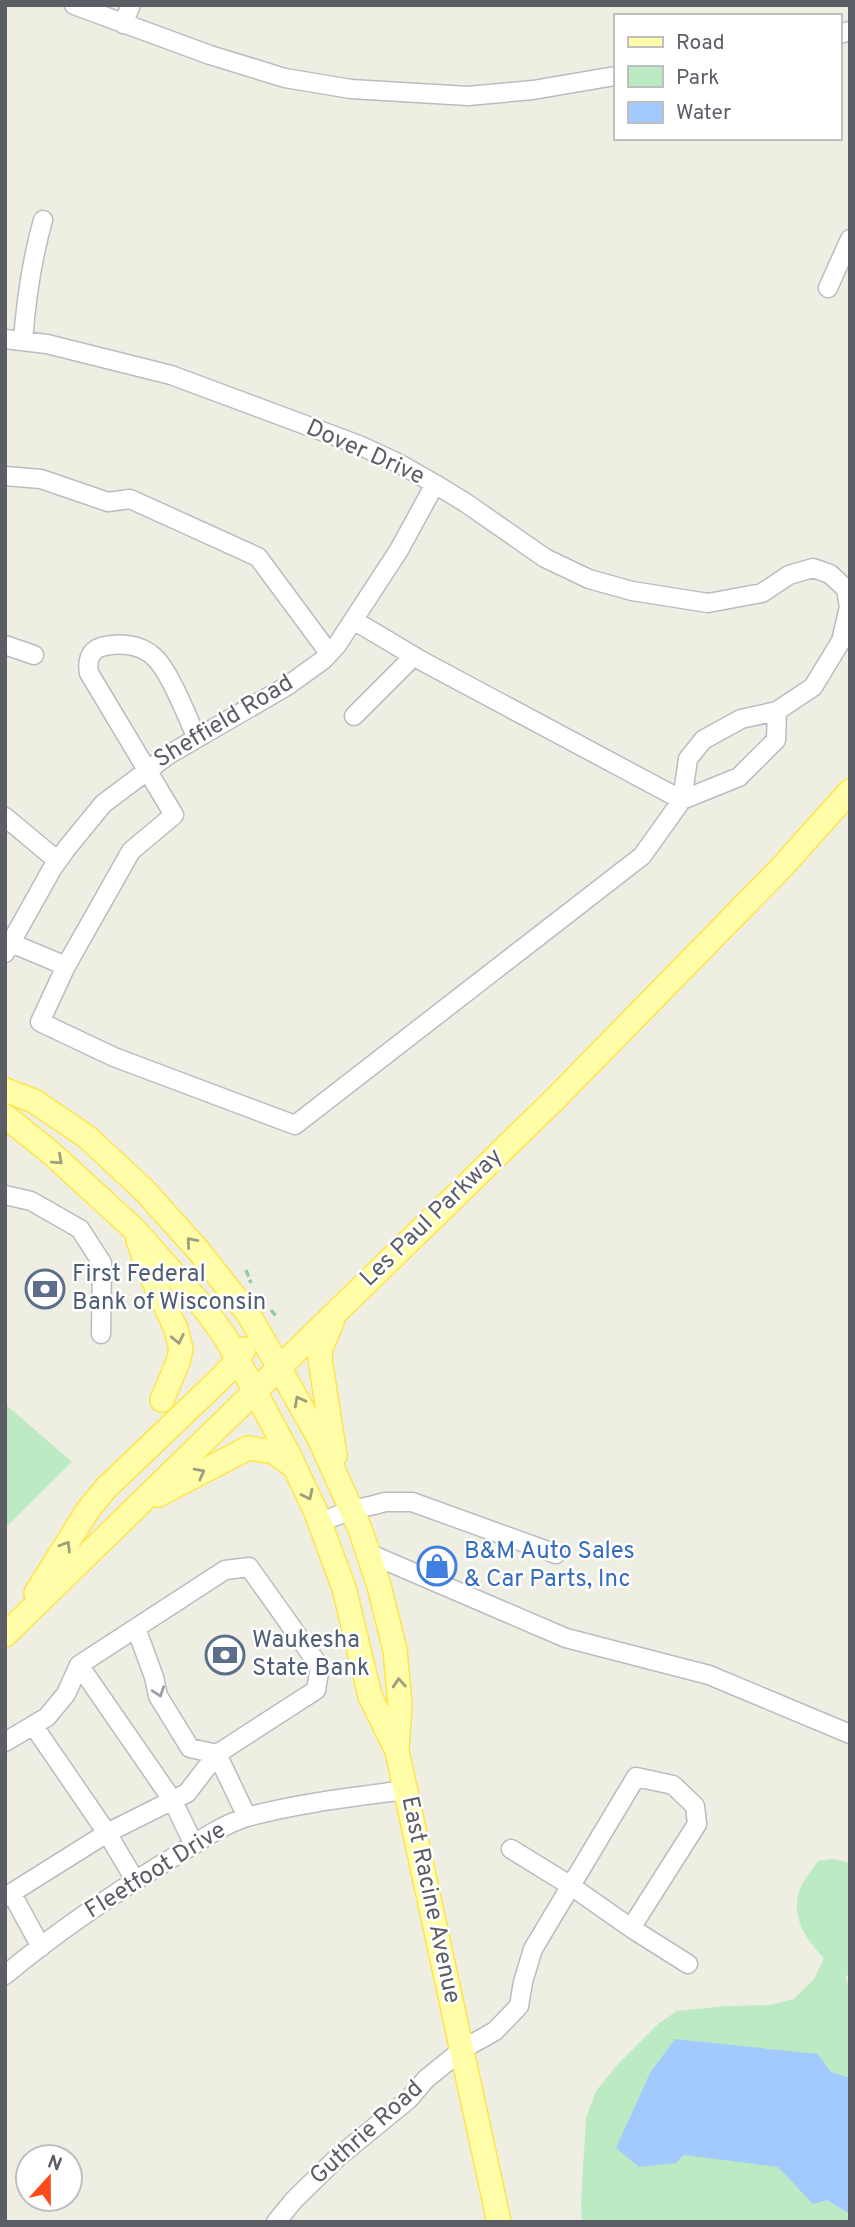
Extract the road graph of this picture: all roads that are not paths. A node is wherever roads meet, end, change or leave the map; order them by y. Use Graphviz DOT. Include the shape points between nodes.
graph roads {
  1 [pos="74,5"];
  2 [pos="131,5"];
  3 [pos="123,24"];
  4 [pos="614,76"];
  5 [pos="43,220"];
  6 [pos="850,239"];
  7 [pos="828,288"];
  8 [pos="14,340"];
  9 [pos="5,477"];
  10 [pos="435,485"];
  11 [pos="355,621"];
  12 [pos="5,645"];
  13 [pos="329,653"];
  14 [pos="34,655"];
  15 [pos="414,656"];
  16 [pos="777,711"];
  17 [pos="354,716"];
  18 [pos="197,738"];
  19 [pos="148,768"];
  20 [pos="850,791"];
  21 [pos="682,800"];
  22 [pos="5,817"];
  23 [pos="58,860"];
  24 [pos="8,948"];
  25 [pos="66,966"];
  26 [pos="5,1090"];
  27 [pos="5,1116"];
  28 [pos="5,1195"];
  29 [pos="135,1230"];
  30 [pos="338,1310"];
  31 [pos="249,1315"];
  32 [pos="101,1334"];
  33 [pos="264,1341"];
  34 [pos="238,1360"];
  35 [pos="279,1367"];
  36 [pos="255,1390"];
  37 [pos="162,1399"];
  38 [pos="294,1466"];
  39 [pos="338,1480"];
  40 [pos="139,1504"];
  41 [pos="352,1510"];
  42 [pos="320,1522"];
  43 [pos="368,1553"];
  44 [pos="556,1554"];
  45 [pos="136,1628"];
  46 [pos="11,1630"];
  47 [pos="79,1665"];
  48 [pos="33,1725"];
  49 [pos="850,1734"];
  50 [pos="5,1742"];
  51 [pos="397,1751"];
  52 [pos="217,1755"];
  53 [pos="406,1790"];
  54 [pos="173,1801"];
  55 [pos="247,1817"];
  56 [pos="107,1833"];
  57 [pos="194,1845"];
  58 [pos="511,1849"];
  59 [pos="135,1881"];
  60 [pos="570,1886"];
  61 [pos="8,1895"];
  62 [pos="631,1928"];
  63 [pos="41,1947"];
  64 [pos="688,1964"];
  65 [pos="5,1975"];
  66 [pos="463,2049"];
  67 [pos="276,2222"];
  68 [pos="499,2222"];
  1 -- 3 [label="street"];
  2 -- 3 [label="street"];
  3 -- 4 [label="street" via="285,78 351,89 468,96"];
  5 -- 8 [label="street" via="26,308"];
  6 -- 7 [label="street"];
  8 -- 10 [label="street, Dover Drive" via="171,375 359,445"];
  9 -- 13 [label="street" via="41,479 108,502 130,499 258,557"];
  10 -- 11 [label="street, Sheffield Road"];
  10 -- 16 [label="street, Dover Drive" via="545,558 589,579 632,591 708,603 762,593 789,575 813,568 830,574 846,589 849,607 841,641 813,687"];
  11 -- 13 [label="street, Sheffield Road"];
  11 -- 15 [label="street"];
  12 -- 14 [label="street"];
  13 -- 18 [label="street, Sheffield Road" via="287,686"];
  15 -- 17 [label="street"];
  15 -- 21 [label="street"];
  16 -- 21 [label="street" via="776,740 739,777"];
  16 -- 21 [label="street" via="741,719 703,740 688,759"];
  18 -- 19 [label="street, Sheffield Road"];
  18 -- 19 [label="street" via="154,656 130,645 99,648 87,664 89,673"];
  19 -- 23 [label="street, Sheffield Road" via="103,804"];
  19 -- 25 [label="street" via="174,815 131,851"];
  20 -- 30 [label="main road, Les Paul Parkway" via="572,1082"];
  21 -- 25 [label="street" via="642,856 295,1125 114,1058 40,1021"];
  22 -- 23 [label="street"];
  23 -- 24 [label="street, Sheffield Road"];
  24 -- 25 [label="street"];
  31 -- 26 [label="main road, East Racine Avenue, one-way" via="144,1190 87,1137 34,1101"];
  27 -- 29 [label="main road, East Racine Avenue, one-way"];
  28 -- 32 [label="street" via="31,1201 80,1229 102,1263"];
  29 -- 34 [label="main road, East Racine Avenue" via="205,1309"];
  29 -- 37 [label="main road, one-way" via="181,1349"];
  30 -- 35 [label="main road, Les Paul Parkway"];
  30 -- 39 [label="main road" via="320,1359"];
  31 -- 33 [label="main road, East Racine Avenue"];
  31 -- 34 [label="main road" via="247,1343"];
  33 -- 35 [label="main road, East Racine Avenue"];
  33 -- 36 [label="main road" via="252,1363"];
  34 -- 36 [label="main road, East Racine Avenue"];
  46 -- 34 [label="main road, one-way" via="106,1488"];
  35 -- 36 [label="main road, Les Paul Parkway"];
  39 -- 35 [label="main road, East Racine Avenue, one-way"];
  36 -- 38 [label="main road, East Racine Avenue"];
  36 -- 40 [label="main road, Les Paul Parkway"];
  40 -- 38 [label="main road, one-way" via="248,1448 274,1452"];
  38 -- 42 [label="main road, East Racine Avenue, one-way"];
  39 -- 41 [label="main road, East Racine Avenue"];
  40 -- 46 [label="main road, Les Paul Parkway"];
  41 -- 42 [label="street"];
  41 -- 43 [label="main road, East Racine Avenue"];
  41 -- 44 [label="street" via="385,1502 412,1502"];
  42 -- 51 [label="main road, East Racine Avenue" via="344,1588 370,1696"];
  43 -- 49 [label="street" via="566,1638 709,1675"];
  51 -- 43 [label="main road, East Racine Avenue, one-way" via="400,1704 396,1658"];
  45 -- 47 [label="street"];
  45 -- 52 [label="street, one-way" via="158,1696 190,1748"];
  45 -- 52 [label="street" via="225,1570 249,1567 320,1667 316,1690"];
  47 -- 48 [label="street" via="66,1694 47,1717"];
  47 -- 54 [label="street"];
  48 -- 50 [label="street"];
  48 -- 56 [label="street"];
  51 -- 53 [label="main road, East Racine Avenue"];
  52 -- 54 [label="street" via="187,1793"];
  52 -- 55 [label="street"];
  53 -- 55 [label="street, Fleetfoot Drive"];
  53 -- 66 [label="main road, East Racine Avenue"];
  54 -- 56 [label="street"];
  54 -- 57 [label="street"];
  55 -- 57 [label="street, Fleetfoot Drive"];
  56 -- 59 [label="street"];
  56 -- 61 [label="street"];
  57 -- 59 [label="street, Fleetfoot Drive"];
  58 -- 60 [label="street"];
  59 -- 63 [label="street, Fleetfoot Drive"];
  60 -- 62 [label="street"];
  60 -- 62 [label="street, Guthrie Road" via="636,1777 674,1785 695,1806 697,1824"];
  60 -- 66 [label="street, Guthrie Road" via="533,1950 519,2006 495,2031"];
  61 -- 63 [label="street"];
  62 -- 64 [label="street"];
  63 -- 65 [label="street, Fleetfoot Drive"];
  66 -- 67 [label="street, Guthrie Road" via="337,2158"];
  66 -- 68 [label="main road, East Racine Avenue"];
}
